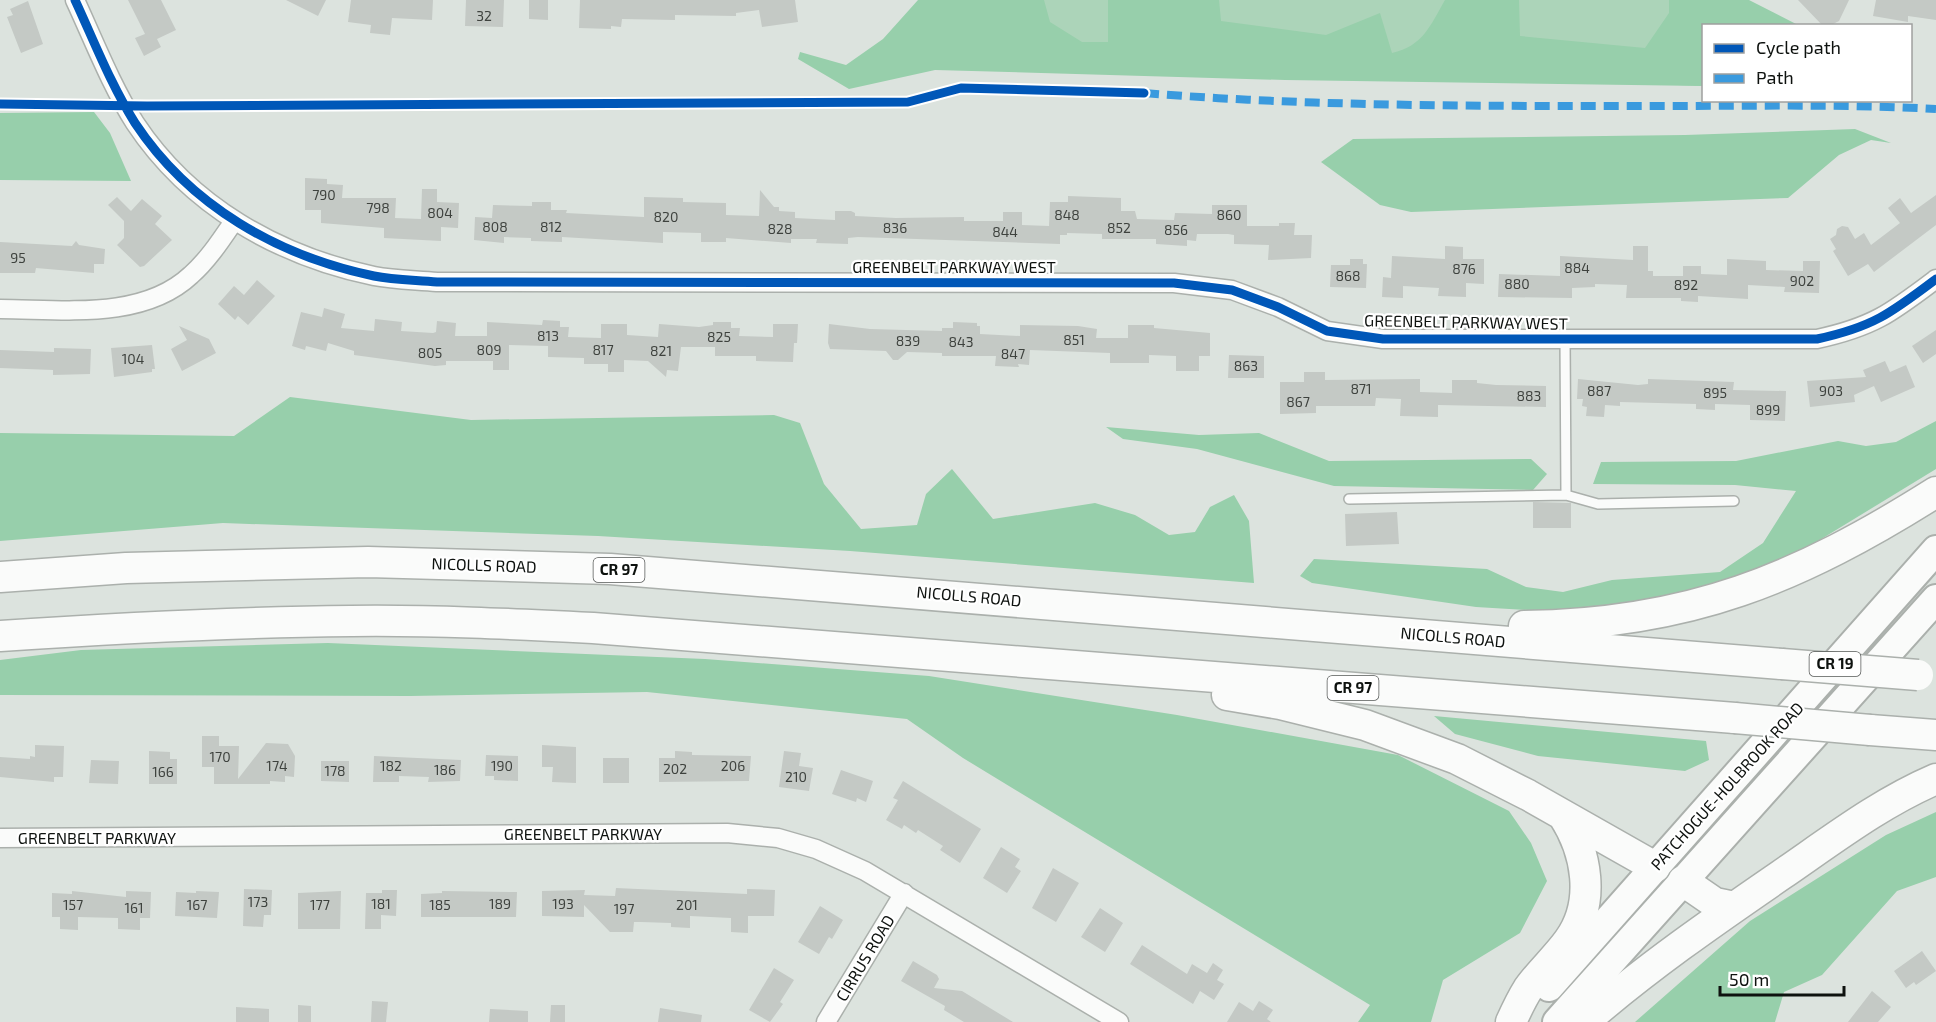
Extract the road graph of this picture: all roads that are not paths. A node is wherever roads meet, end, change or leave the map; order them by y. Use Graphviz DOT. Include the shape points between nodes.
graph roads {
  1 [pos="75,0"];
  2 [pos="234,221"];
  3 [pos="1936,279"];
  4 [pos="0,309"];
  5 [pos="1565,338"];
  6 [pos="1566,495"];
  7 [pos="1349,499"];
  8 [pos="1734,501"];
  9 [pos="1928,503"];
  10 [pos="1936,550"];
  11 [pos="0,577"];
  12 [pos="1936,599"];
  13 [pos="1363,629"];
  14 [pos="0,636"];
  15 [pos="972,657"];
  16 [pos="1927,676"];
  17 [pos="1936,735"];
  18 [pos="1936,779"];
  19 [pos="1563,815"];
  20 [pos="0,838"];
  21 [pos="1655,867"];
  22 [pos="1683,882"];
  23 [pos="904,893"];
  24 [pos="1734,907"];
  25 [pos="826,1022"];
  26 [pos="1119,1022"];
  27 [pos="1511,1022"];
  28 [pos="1517,1022"];
  29 [pos="1557,1022"];
  30 [pos="1584,1022"];
  1 -- 2 [label="street, GREENBELT PARKWAY WEST" via="135,122 189,186"];
  2 -- 4 [label="street" via="190,276 167,293 131,306"];
  2 -- 5 [label="street, GREENBELT PARKWAY WEST" via="316,261 386,278 437,282 1174,283 1232,290 1327,332 1383,339"];
  3 -- 5 [label="street, GREENBELT PARKWAY WEST" via="1887,316 1854,331 1817,339"];
  5 -- 6 [label="lane"];
  6 -- 7 [label="lane"];
  6 -- 8 [label="lane" via="1598,504"];
  9 -- 13 [label="highway" via="1772,580 1680,609 1573,624"];
  10 -- 21 [label="main road, PATCHOGUE-HOLBROOK ROAD / CR 19"];
  11 -- 13 [label="highway, NICOLLS ROAD / CR 97" via="248,564 489,564 719,577"];
  12 -- 22 [label="main road, PATCHOGUE-HOLBROOK ROAD / CR 19"];
  13 -- 16 [label="highway, NICOLLS ROAD / CR 97, bridge"];
  14 -- 15 [label="highway, CR 97" via="232,623 471,622"];
  15 -- 17 [label="highway, CR 97, bridge"];
  15 -- 19 [label="highway" via="1065,678 1182,688 1334,717 1457,759"];
  18 -- 24 [label="highway" via="1890,801"];
  19 -- 21 [label="highway"];
  19 -- 27 [label="highway" via="1583,858 1583,909 1571,937 1528,988"];
  20 -- 23 [label="street, GREENBELT PARKWAY" via="728,833 778,838 816,849"];
  21 -- 22 [label="main road"];
  21 -- 28 [label="main road, PATCHOGUE-HOLBROOK ROAD / CR 19"];
  22 -- 24 [label="highway" via="1715,903"];
  22 -- 29 [label="main road, PATCHOGUE-HOLBROOK ROAD / CR 19"];
  23 -- 25 [label="street, CIRRUS ROAD"];
  23 -- 26 [label="street, GREENBELT PARKWAY"];
  24 -- 30 [label="highway"];
}
